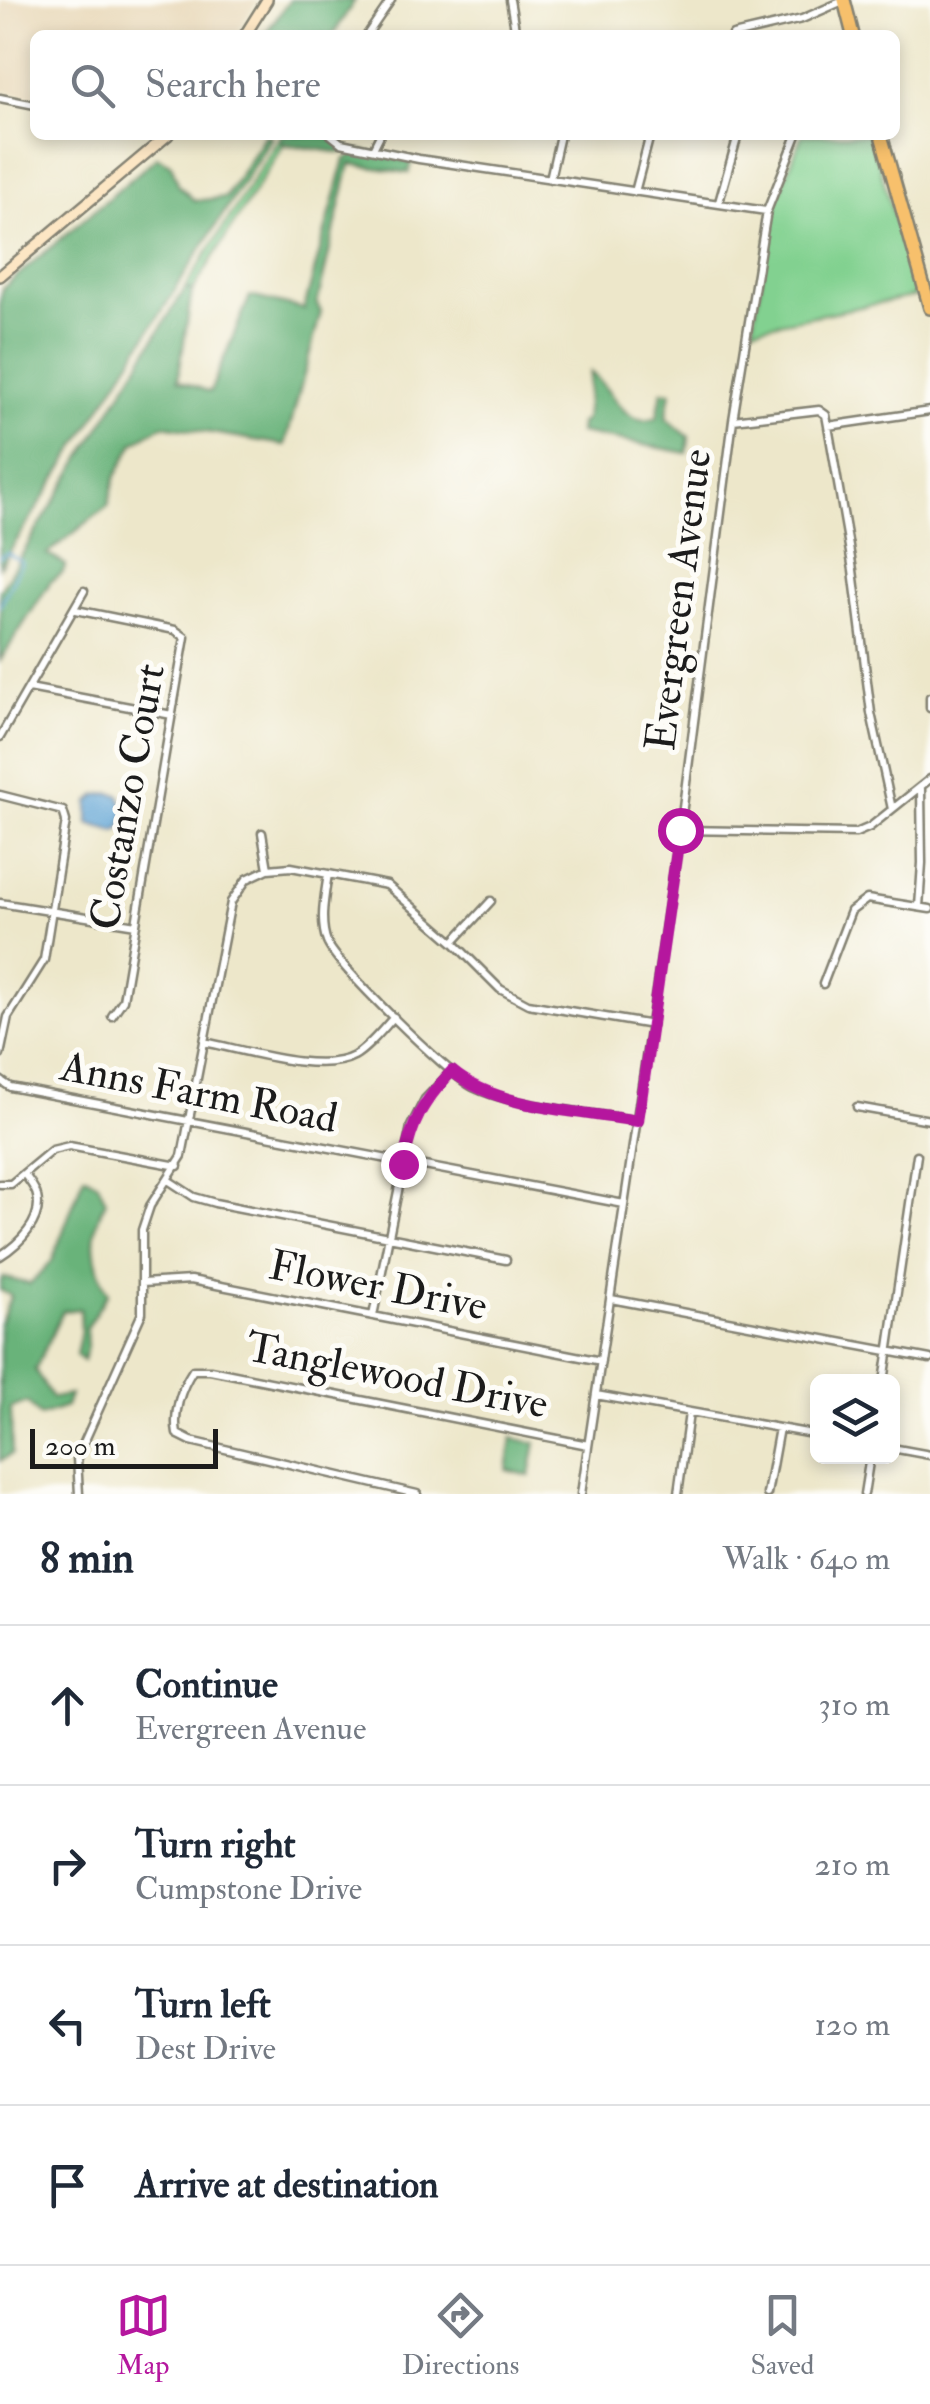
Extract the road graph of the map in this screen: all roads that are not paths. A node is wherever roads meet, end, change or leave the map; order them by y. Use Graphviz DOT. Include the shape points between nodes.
graph roads {
  1 [pos="267,0"];
  2 [pos="391,0"];
  3 [pos="510,0"];
  4 [pos="844,0"];
  5 [pos="248,30"];
  6 [pos="370,30"];
  7 [pos="515,30"];
  8 [pos="759,30"];
  9 [pos="852,30"];
  10 [pos="0,98"];
  11 [pos="30,104"];
  12 [pos="162,140"];
  13 [pos="339,140"];
  14 [pos="378,140"];
  15 [pos="559,140"];
  16 [pos="649,140"];
  17 [pos="737,140"];
  18 [pos="795,140"];
  19 [pos="882,140"];
  20 [pos="373,149"];
  21 [pos="550,179"];
  22 [pos="635,192"];
  23 [pos="718,202"];
  24 [pos="767,211"];
  25 [pos="0,276"];
  26 [pos="930,308"];
  27 [pos="930,411"];
  28 [pos="732,420"];
  29 [pos="828,426"];
  30 [pos="84,591"];
  31 [pos="76,610"];
  32 [pos="30,688"];
  33 [pos="930,697"];
  34 [pos="930,708"];
  35 [pos="172,715"];
  36 [pos="0,737"];
  37 [pos="930,779"];
  38 [pos="921,788"];
  39 [pos="0,796"];
  40 [pos="892,809"];
  41 [pos="680,830"];
  42 [pos="262,833"];
  43 [pos="268,869"];
  44 [pos="328,874"];
  45 [pos="491,900"];
  46 [pos="0,903"];
  47 [pos="919,907"];
  48 [pos="930,909"];
  49 [pos="52,912"];
  50 [pos="136,925"];
  51 [pos="453,942"];
  52 [pos="823,984"];
  53 [pos="112,1016"];
  54 [pos="394,1017"];
  55 [pos="652,1024"];
  56 [pos="204,1042"];
  57 [pos="0,1055"];
  58 [pos="452,1071"];
  59 [pos="0,1080"];
  60 [pos="857,1106"];
  61 [pos="930,1120"];
  62 [pos="638,1121"];
  63 [pos="189,1122"];
  64 [pos="917,1155"];
  65 [pos="403,1164"];
  66 [pos="178,1166"];
  67 [pos="25,1174"];
  68 [pos="168,1180"];
  69 [pos="0,1184"];
  70 [pos="624,1204"];
  71 [pos="389,1239"];
  72 [pos="0,1256"];
  73 [pos="506,1260"];
  74 [pos="142,1283"];
  75 [pos="611,1298"];
  76 [pos="374,1316"];
  77 [pos="889,1352"];
  78 [pos="930,1358"];
  79 [pos="601,1361"];
  80 [pos="885,1374"];
  81 [pos="596,1396"];
  82 [pos="690,1414"];
  83 [pos="779,1428"];
  84 [pos="810,1433"];
  85 [pos="588,1445"];
  86 [pos="900,1449"];
  87 [pos="930,1454"];
  88 [pos="869,1464"];
  89 [pos="79,1494"];
  90 [pos="417,1494"];
  91 [pos="580,1494"];
  92 [pos="678,1494"];
  93 [pos="767,1494"];
  94 [pos="864,1494"];
  1 -- 5 [label="main road"];
  2 -- 6 [label="street"];
  3 -- 7 [label="street"];
  4 -- 8 [label="street"];
  4 -- 9 [label="highway"];
  10 -- 11 [label="street"];
  12 -- 25 [label="main road"];
  13 -- 20 [label="street"];
  14 -- 20 [label="street"];
  15 -- 21 [label="street"];
  16 -- 22 [label="street"];
  17 -- 23 [label="street"];
  18 -- 24 [label="street, Evergreen Avenue"];
  19 -- 26 [label="highway"];
  20 -- 21 [label="street"];
  21 -- 22 [label="street"];
  22 -- 23 [label="street"];
  23 -- 24 [label="street"];
  24 -- 28 [label="street, Evergreen Avenue"];
  27 -- 29 [label="street"];
  28 -- 29 [label="street" via="820,410"];
  28 -- 41 [label="street, Evergreen Avenue"];
  29 -- 40 [label="street"];
  30 -- 31 [label="street"];
  31 -- 32 [label="street"];
  31 -- 35 [label="street, Costanzo Court" via="185,637"];
  32 -- 35 [label="street"];
  32 -- 36 [label="street"];
  33 -- 34 [label="street"];
  35 -- 50 [label="street, Costanzo Court"];
  37 -- 38 [label="street"];
  38 -- 40 [label="street"];
  38 -- 47 [label="street"];
  39 -- 49 [label="street, Anns Farm Road" via="63,810"];
  40 -- 41 [label="street" via="852,833"];
  41 -- 55 [label="street, Evergreen Avenue"];
  42 -- 43 [label="street"];
  43 -- 44 [label="street"];
  43 -- 56 [label="street" via="247,879 231,902"];
  44 -- 51 [label="street" via="386,886"];
  44 -- 54 [label="street" via="325,938 334,956"];
  45 -- 51 [label="street"];
  46 -- 49 [label="street"];
  47 -- 48 [label="street"];
  47 -- 52 [label="street" via="867,899 854,906"];
  49 -- 50 [label="street"];
  49 -- 57 [label="street, Anns Farm Road" via="44,960 8,1017"];
  50 -- 53 [label="street, Costanzo Court" via="123,1000"];
  51 -- 55 [label="street" via="500,989 528,1004"];
  54 -- 56 [label="street" via="339,1062 318,1064"];
  54 -- 58 [label="street"];
  55 -- 62 [label="street, Evergreen Avenue"];
  56 -- 63 [label="street"];
  58 -- 62 [label="street" via="496,1096"];
  58 -- 65 [label="street" via="411,1126"];
  59 -- 63 [label="street, Anns Farm Road"];
  60 -- 61 [label="street"];
  62 -- 70 [label="street, Evergreen Avenue"];
  63 -- 65 [label="street, Anns Farm Road"];
  63 -- 66 [label="street"];
  64 -- 77 [label="street"];
  65 -- 70 [label="street, Anns Farm Road"];
  65 -- 71 [label="street"];
  66 -- 67 [label="street" via="69,1146 52,1150"];
  66 -- 68 [label="street"];
  67 -- 69 [label="street"];
  67 -- 72 [label="street" via="38,1195 36,1210 19,1244"];
  68 -- 71 [label="street" via="214,1203"];
  68 -- 74 [label="street" via="142,1230"];
  70 -- 75 [label="street, Evergreen Avenue"];
  71 -- 73 [label="street"];
  71 -- 76 [label="street"];
  74 -- 76 [label="street, Flower Drive" via="191,1280"];
  74 -- 89 [label="street" via="142,1313 77,1458"];
  75 -- 77 [label="street"];
  75 -- 79 [label="street, Evergreen Avenue"];
  76 -- 79 [label="street, Flower Drive"];
  77 -- 78 [label="street"];
  77 -- 80 [label="street"];
  79 -- 81 [label="street, Evergreen Avenue"];
  81 -- 82 [label="street"];
  81 -- 85 [label="street, Evergreen Avenue"];
  82 -- 83 [label="street"];
  82 -- 92 [label="street"];
  83 -- 84 [label="street"];
  83 -- 93 [label="street"];
  85 -- 90 [label="street, Tanglewood Drive" via="210,1370 194,1370 184,1383 175,1420 177,1434 190,1441"];
  85 -- 91 [label="street, Evergreen Avenue"];
  86 -- 87 [label="street"];
  88 -- 94 [label="street"];
}
